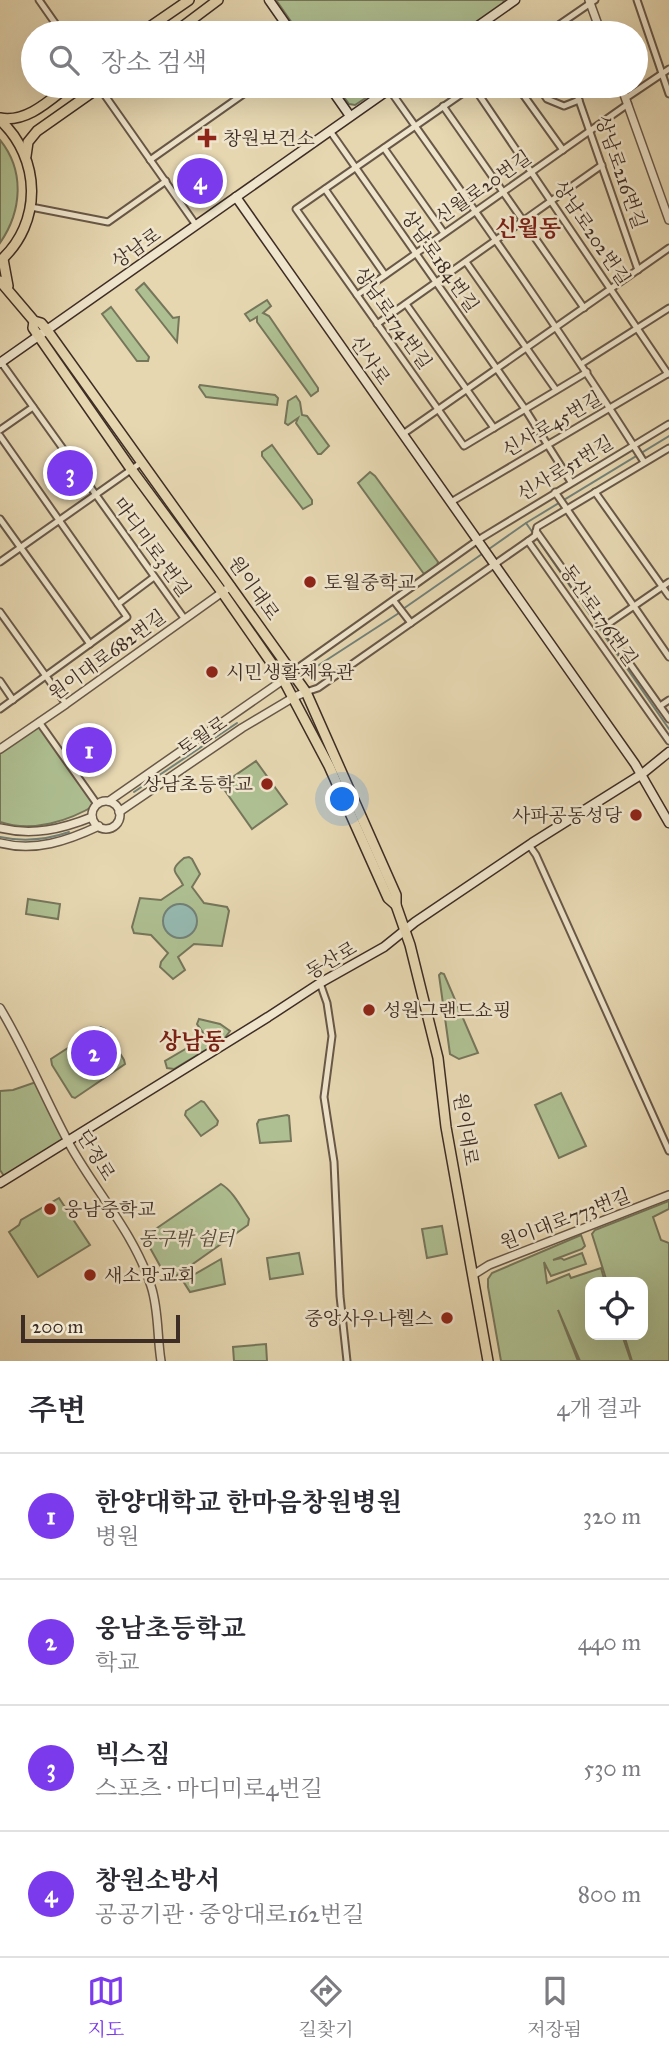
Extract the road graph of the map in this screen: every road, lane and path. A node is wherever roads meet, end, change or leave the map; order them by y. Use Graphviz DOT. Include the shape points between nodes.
graph roads {
  1 [pos="39,0"];
  2 [pos="189,0"];
  3 [pos="218,0"];
  4 [pos="269,0"];
  5 [pos="637,0"];
  6 [pos="512,1"];
  7 [pos="591,1"];
  8 [pos="54,21"];
  9 [pos="158,21"];
  10 [pos="190,21"];
  11 [pos="284,21"];
  12 [pos="484,21"];
  13 [pos="567,21"];
  14 [pos="597,21"];
  15 [pos="644,21"];
  16 [pos="648,33"];
  17 [pos="669,69"];
  18 [pos="662,74"];
  19 [pos="648,85"];
  20 [pos="669,94"];
  21 [pos="53,98"];
  22 [pos="83,98"];
  23 [pos="108,98"];
  24 [pos="238,98"];
  25 [pos="337,98"];
  26 [pos="376,98"];
  27 [pos="397,98"];
  28 [pos="455,98"];
  29 [pos="481,98"];
  30 [pos="526,98"];
  31 [pos="546,98"];
  32 [pos="626,98"];
  33 [pos="631,98"];
  34 [pos="579,100"];
  35 [pos="627,101"];
  36 [pos="443,106"];
  37 [pos="60,114"];
  38 [pos="350,116"];
  39 [pos="0,119"];
  40 [pos="415,126"];
  41 [pos="330,131"];
  42 [pos="590,131"];
  43 [pos="384,148"];
  44 [pos="563,150"];
  45 [pos="26,158"];
  46 [pos="150,160"];
  47 [pos="602,165"];
  48 [pos="355,167"];
  49 [pos="532,171"];
  50 [pos="166,181"];
  51 [pos="325,189"];
  52 [pos="503,193"];
  53 [pos="236,197"];
  54 [pos="552,201"];
  55 [pos="31,207"];
  56 [pos="474,213"];
  57 [pos="669,220"];
  58 [pos="524,221"];
  59 [pos="197,225"];
  60 [pos="444,233"];
  61 [pos="495,241"];
  62 [pos="669,248"];
  63 [pos="415,254"];
  64 [pos="1,260"];
  65 [pos="466,262"];
  66 [pos="638,270"];
  67 [pos="385,275"];
  68 [pos="0,281"];
  69 [pos="436,284"];
  70 [pos="8,288"];
  71 [pos="611,289"];
  72 [pos="357,295"];
  73 [pos="406,304"];
  74 [pos="669,307"];
  75 [pos="584,308"];
  76 [pos="34,321"];
  77 [pos="377,324"];
  78 [pos="556,327"];
  79 [pos="638,328"];
  80 [pos="47,330"];
  81 [pos="38,336"];
  82 [pos="526,349"];
  83 [pos="1,363"];
  84 [pos="581,364"];
  85 [pos="497,369"];
  86 [pos="587,372"];
  87 [pos="669,373"];
  88 [pos="467,390"];
  89 [pos="555,390"];
  90 [pos="33,407"];
  91 [pos="611,408"];
  92 [pos="525,409"];
  93 [pos="438,410"];
  94 [pos="669,424"];
  95 [pos="494,428"];
  96 [pos="0,430"];
  97 [pos="403,434"];
  98 [pos="0,436"];
  99 [pos="548,444"];
  100 [pos="634,446"];
  101 [pos="669,448"];
  102 [pos="142,462"];
  103 [pos="644,462"];
  104 [pos="131,469"];
  105 [pos="571,482"];
  106 [pos="596,492"];
  107 [pos="556,493"];
  108 [pos="95,494"];
  109 [pos="451,502"];
  110 [pos="565,509"];
  111 [pos="0,519"];
  112 [pos="58,520"];
  113 [pos="532,537"];
  114 [pos="478,540"];
  115 [pos="20,548"];
  116 [pos="0,562"];
  117 [pos="493,562"];
  118 [pos="155,577"];
  119 [pos="669,582"];
  120 [pos="231,586"];
  121 [pos="576,587"];
  122 [pos="662,587"];
  123 [pos="222,592"];
  124 [pos="566,593"];
  125 [pos="669,596"];
  126 [pos="394,601"];
  127 [pos="118,604"];
  128 [pos="634,606"];
  129 [pos="0,612"];
  130 [pos="184,618"];
  131 [pos="411,623"];
  132 [pos="605,626"];
  133 [pos="90,644"];
  134 [pos="669,657"];
  135 [pos="628,662"];
  136 [pos="619,668"];
  137 [pos="292,672"];
  138 [pos="45,676"];
  139 [pos="0,681"];
  140 [pos="284,681"];
  141 [pos="306,692"];
  142 [pos="294,697"];
  143 [pos="13,700"];
  144 [pos="669,700"];
  145 [pos="66,704"];
  146 [pos="660,706"];
  147 [pos="0,709"];
  148 [pos="232,718"];
  149 [pos="669,719"];
  150 [pos="39,723"];
  151 [pos="239,730"];
  152 [pos="669,741"];
  153 [pos="0,749"];
  154 [pos="669,752"];
  155 [pos="642,774"];
  156 [pos="134,784"];
  157 [pos="144,796"];
  158 [pos="109,801"];
  159 [pos="97,804"];
  160 [pos="119,813"];
  161 [pos="92,817"];
  162 [pos="669,823"];
  163 [pos="68,826"];
  164 [pos="99,826"];
  165 [pos="0,828"];
  166 [pos="72,838"];
  167 [pos="0,843"];
  168 [pos="529,845"];
  169 [pos="396,905"];
  170 [pos="405,930"];
  171 [pos="320,982"];
  172 [pos="0,1009"];
  173 [pos="68,1140"];
  174 [pos="669,1151"];
  175 [pos="0,1183"];
  176 [pos="669,1195"];
  177 [pos="473,1275"];
  178 [pos="161,1361"];
  179 [pos="347,1361"];
  180 [pos="488,1361"];
  1 -- 8 [label="street"];
  2 -- 9 [label="main road"];
  3 -- 10 [label="main road"];
  4 -- 11 [label="main road"];
  5 -- 15 [label="street"];
  6 -- 12 [label="main road"];
  7 -- 13 [label="street"];
  7 -- 14 [label="street"];
  16 -- 18 [label="street"];
  17 -- 18 [label="street, 신월로20번길"];
  18 -- 19 [label="street, 신월로20번길"];
  18 -- 20 [label="street"];
  21 -- 37 [label="main road"];
  21 -- 39 [label="main road" via="32,113"];
  22 -- 37 [label="main road"];
  23 -- 46 [label="street"];
  24 -- 46 [label="street"];
  25 -- 38 [label="main road"];
  26 -- 38 [label="main road, 상남로"];
  27 -- 40 [label="street"];
  28 -- 36 [label="street"];
  29 -- 49 [label="street, 상남로202번길"];
  30 -- 44 [label="street"];
  31 -- 34 [label="street" via="564,106"];
  32 -- 35 [label="street"];
  33 -- 35 [label="street, 신월로20번길"];
  34 -- 42 [label="street, 상남로216번길"];
  35 -- 42 [label="street, 신월로20번길"];
  35 -- 57 [label="street"];
  36 -- 40 [label="street"];
  36 -- 52 [label="street"];
  37 -- 45 [label="main road" via="28,142"];
  38 -- 41 [label="main road, 상남로"];
  39 -- 45 [label="main road"];
  40 -- 43 [label="street"];
  40 -- 56 [label="street"];
  41 -- 48 [label="street, 상남로184번길"];
  41 -- 53 [label="main road, 상남로"];
  42 -- 44 [label="street, 신월로20번길"];
  42 -- 47 [label="street, 상남로216번길"];
  43 -- 48 [label="street"];
  43 -- 60 [label="street"];
  44 -- 49 [label="street, 신월로20번길"];
  45 -- 55 [label="main road" via="32,182"];
  46 -- 50 [label="street"];
  47 -- 54 [label="street"];
  47 -- 66 [label="street, 상남로216번길"];
  48 -- 51 [label="street"];
  48 -- 63 [label="street, 상남로184번길"];
  49 -- 52 [label="street, 신월로20번길"];
  49 -- 54 [label="street, 상남로202번길"];
  50 -- 55 [label="street" via="108,222"];
  50 -- 59 [label="street"];
  51 -- 67 [label="street"];
  51 -- 72 [label="street, 상남로174번길" via="296,209"];
  52 -- 56 [label="street, 신월로20번길"];
  52 -- 58 [label="street"];
  53 -- 59 [label="main road, 상남로"];
  53 -- 97 [label="main road, 신사로"];
  54 -- 58 [label="street"];
  54 -- 71 [label="street, 상남로202번길"];
  55 -- 64 [label="main road" via="21,235"];
  56 -- 60 [label="street, 신월로20번길"];
  56 -- 61 [label="street"];
  58 -- 61 [label="street"];
  58 -- 75 [label="street"];
  59 -- 80 [label="main road, 상남로"];
  60 -- 63 [label="street, 신월로20번길"];
  61 -- 65 [label="street"];
  61 -- 78 [label="street"];
  62 -- 66 [label="street"];
  63 -- 67 [label="street, 신월로20번길"];
  63 -- 69 [label="street, 상남로184번길"];
  64 -- 70 [label="main road, 원이대로"];
  65 -- 69 [label="street"];
  65 -- 82 [label="street"];
  66 -- 71 [label="street"];
  67 -- 72 [label="street, 신월로20번길"];
  68 -- 70 [label="main road, 원이대로"];
  69 -- 73 [label="street"];
  69 -- 85 [label="street, 상남로184번길"];
  70 -- 76 [label="main road, 원이대로"];
  71 -- 75 [label="street"];
  71 -- 79 [label="street, 상남로202번길"];
  72 -- 77 [label="street, 상남로174번길"];
  73 -- 77 [label="street"];
  73 -- 88 [label="street"];
  74 -- 79 [label="street"];
  75 -- 78 [label="street"];
  76 -- 80 [label="main road, 원이대로"];
  76 -- 81 [label="main road, 원이대로"];
  77 -- 93 [label="street, 상남로174번길"];
  78 -- 82 [label="street"];
  78 -- 84 [label="street"];
  79 -- 84 [label="street"];
  79 -- 87 [label="street, 상남로202번길"];
  80 -- 81 [label="main road, 상남로"];
  80 -- 102 [label="main road, 원이대로"];
  81 -- 83 [label="main road, 상남로"];
  81 -- 104 [label="main road, 원이대로"];
  82 -- 85 [label="street"];
  82 -- 89 [label="street"];
  83 -- 90 [label="street, 마디미로3번길"];
  84 -- 86 [label="street"];
  85 -- 88 [label="street"];
  85 -- 92 [label="street, 상남로184번길"];
  86 -- 89 [label="street"];
  86 -- 91 [label="street"];
  87 -- 91 [label="street, 신사로45번길"];
  88 -- 93 [label="street"];
  88 -- 95 [label="street"];
  89 -- 92 [label="street"];
  90 -- 96 [label="street"];
  90 -- 108 [label="street, 마디미로3번길"];
  91 -- 99 [label="street, 신사로45번길"];
  91 -- 100 [label="street"];
  92 -- 95 [label="street"];
  92 -- 99 [label="street, 상남로184번길"];
  93 -- 95 [label="street, 상남로174번길" via="464,446"];
  93 -- 97 [label="street"];
  94 -- 100 [label="street, 신사로51번길"];
  97 -- 109 [label="main road, 신사로"];
  98 -- 112 [label="street"];
  99 -- 105 [label="street, 상남로184번길"];
  99 -- 109 [label="street, 신사로45번길"];
  100 -- 103 [label="street"];
  100 -- 105 [label="street, 신사로51번길"];
  101 -- 103 [label="street"];
  102 -- 104 [label="street"];
  102 -- 120 [label="main road, 원이대로"];
  103 -- 106 [label="street"];
  104 -- 108 [label="street"];
  104 -- 123 [label="main road, 원이대로"];
  105 -- 107 [label="street, 신사로51번길"];
  106 -- 110 [label="street"];
  106 -- 122 [label="street"];
  107 -- 110 [label="street"];
  107 -- 114 [label="street, 신사로51번길"];
  108 -- 112 [label="street"];
  108 -- 118 [label="street, 마디미로3번길"];
  109 -- 114 [label="main road, 신사로"];
  110 -- 113 [label="street" via="537,527"];
  110 -- 128 [label="street"];
  111 -- 115 [label="street"];
  112 -- 115 [label="street"];
  112 -- 127 [label="street"];
  113 -- 117 [label="street"];
  113 -- 121 [label="street"];
  113 -- 124 [label="street, 동산로176번길"];
  114 -- 117 [label="main road, 신사로"];
  114 -- 126 [label="street, 신사로51번길"];
  115 -- 116 [label="street"];
  115 -- 133 [label="street"];
  117 -- 131 [label="street"];
  117 -- 155 [label="main road"];
  118 -- 127 [label="street"];
  118 -- 130 [label="street, 마디미로3번길"];
  119 -- 122 [label="street"];
  120 -- 123 [label="street, 원이대로682번길"];
  120 -- 137 [label="main road, 원이대로"];
  121 -- 124 [label="street"];
  121 -- 132 [label="street"];
  122 -- 125 [label="street"];
  122 -- 128 [label="street"];
  123 -- 130 [label="street, 원이대로682번길"];
  123 -- 140 [label="main road, 원이대로"];
  124 -- 136 [label="street, 동산로176번길"];
  126 -- 131 [label="street"];
  126 -- 137 [label="street, 신사로51번길"];
  127 -- 133 [label="street" via="127,617"];
  128 -- 132 [label="street"];
  128 -- 134 [label="street"];
  129 -- 138 [label="street"];
  130 -- 145 [label="street, 원이대로682번길"];
  131 -- 141 [label="street"];
  132 -- 135 [label="street"];
  133 -- 138 [label="street"];
  135 -- 136 [label="street"];
  135 -- 146 [label="street"];
  136 -- 152 [label="street, 동산로176번길"];
  137 -- 140 [label="street, 토월로"];
  137 -- 141 [label="main road, 원이대로"];
  138 -- 143 [label="street"];
  138 -- 145 [label="street"];
  139 -- 143 [label="street"];
  140 -- 142 [label="main road, 원이대로"];
  140 -- 148 [label="street, 토월로"];
  141 -- 142 [label="street, 토월로"];
  141 -- 169 [label="main road, 원이대로" via="396,895"];
  142 -- 151 [label="street, 토월로"];
  142 -- 169 [label="main road, 원이대로" via="388,898"];
  143 -- 147 [label="street"];
  144 -- 146 [label="street"];
  145 -- 150 [label="street, 원이대로682번길"];
  146 -- 149 [label="street"];
  148 -- 151 [label="street" via="242,721"];
  148 -- 156 [label="street, 토월로"];
  150 -- 153 [label="street, 원이대로682번길"];
  150 -- 159 [label="street"];
  151 -- 157 [label="street, 토월로"];
  154 -- 155 [label="main road, 동산로"];
  155 -- 162 [label="main road"];
  155 -- 168 [label="main road, 동산로"];
  156 -- 157 [label="street" via="132,795"];
  156 -- 158 [label="street, 토월로"];
  157 -- 160 [label="street, 토월로"];
  158 -- 159 [label="street"];
  158 -- 160 [label="street"];
  159 -- 161 [label="street"];
  160 -- 164 [label="street" via="113,826"];
  161 -- 163 [label="street"];
  161 -- 164 [label="street"];
  163 -- 165 [label="street" via="24,832"];
  163 -- 166 [label="street" via="77,831"];
  164 -- 166 [label="street"];
  166 -- 167 [label="street" via="43,846"];
  168 -- 170 [label="main road, 동산로"];
  168 -- 174 [label="street"];
  169 -- 170 [label="main road, 원이대로"];
  170 -- 171 [label="main road, 동산로" via="384,947"];
  170 -- 177 [label="main road, 원이대로" via="438,1058"];
  171 -- 173 [label="main road, 동산로"];
  171 -- 179 [label="street" via="332,1037 324,1097 334,1162"];
  172 -- 173 [label="street, 단정로"];
  173 -- 175 [label="main road, 동산로"];
  173 -- 178 [label="street, 단정로" via="127,1235 150,1283"];
  176 -- 177 [label="street, 원이대로773번길"];
  177 -- 180 [label="main road, 원이대로"];
}
